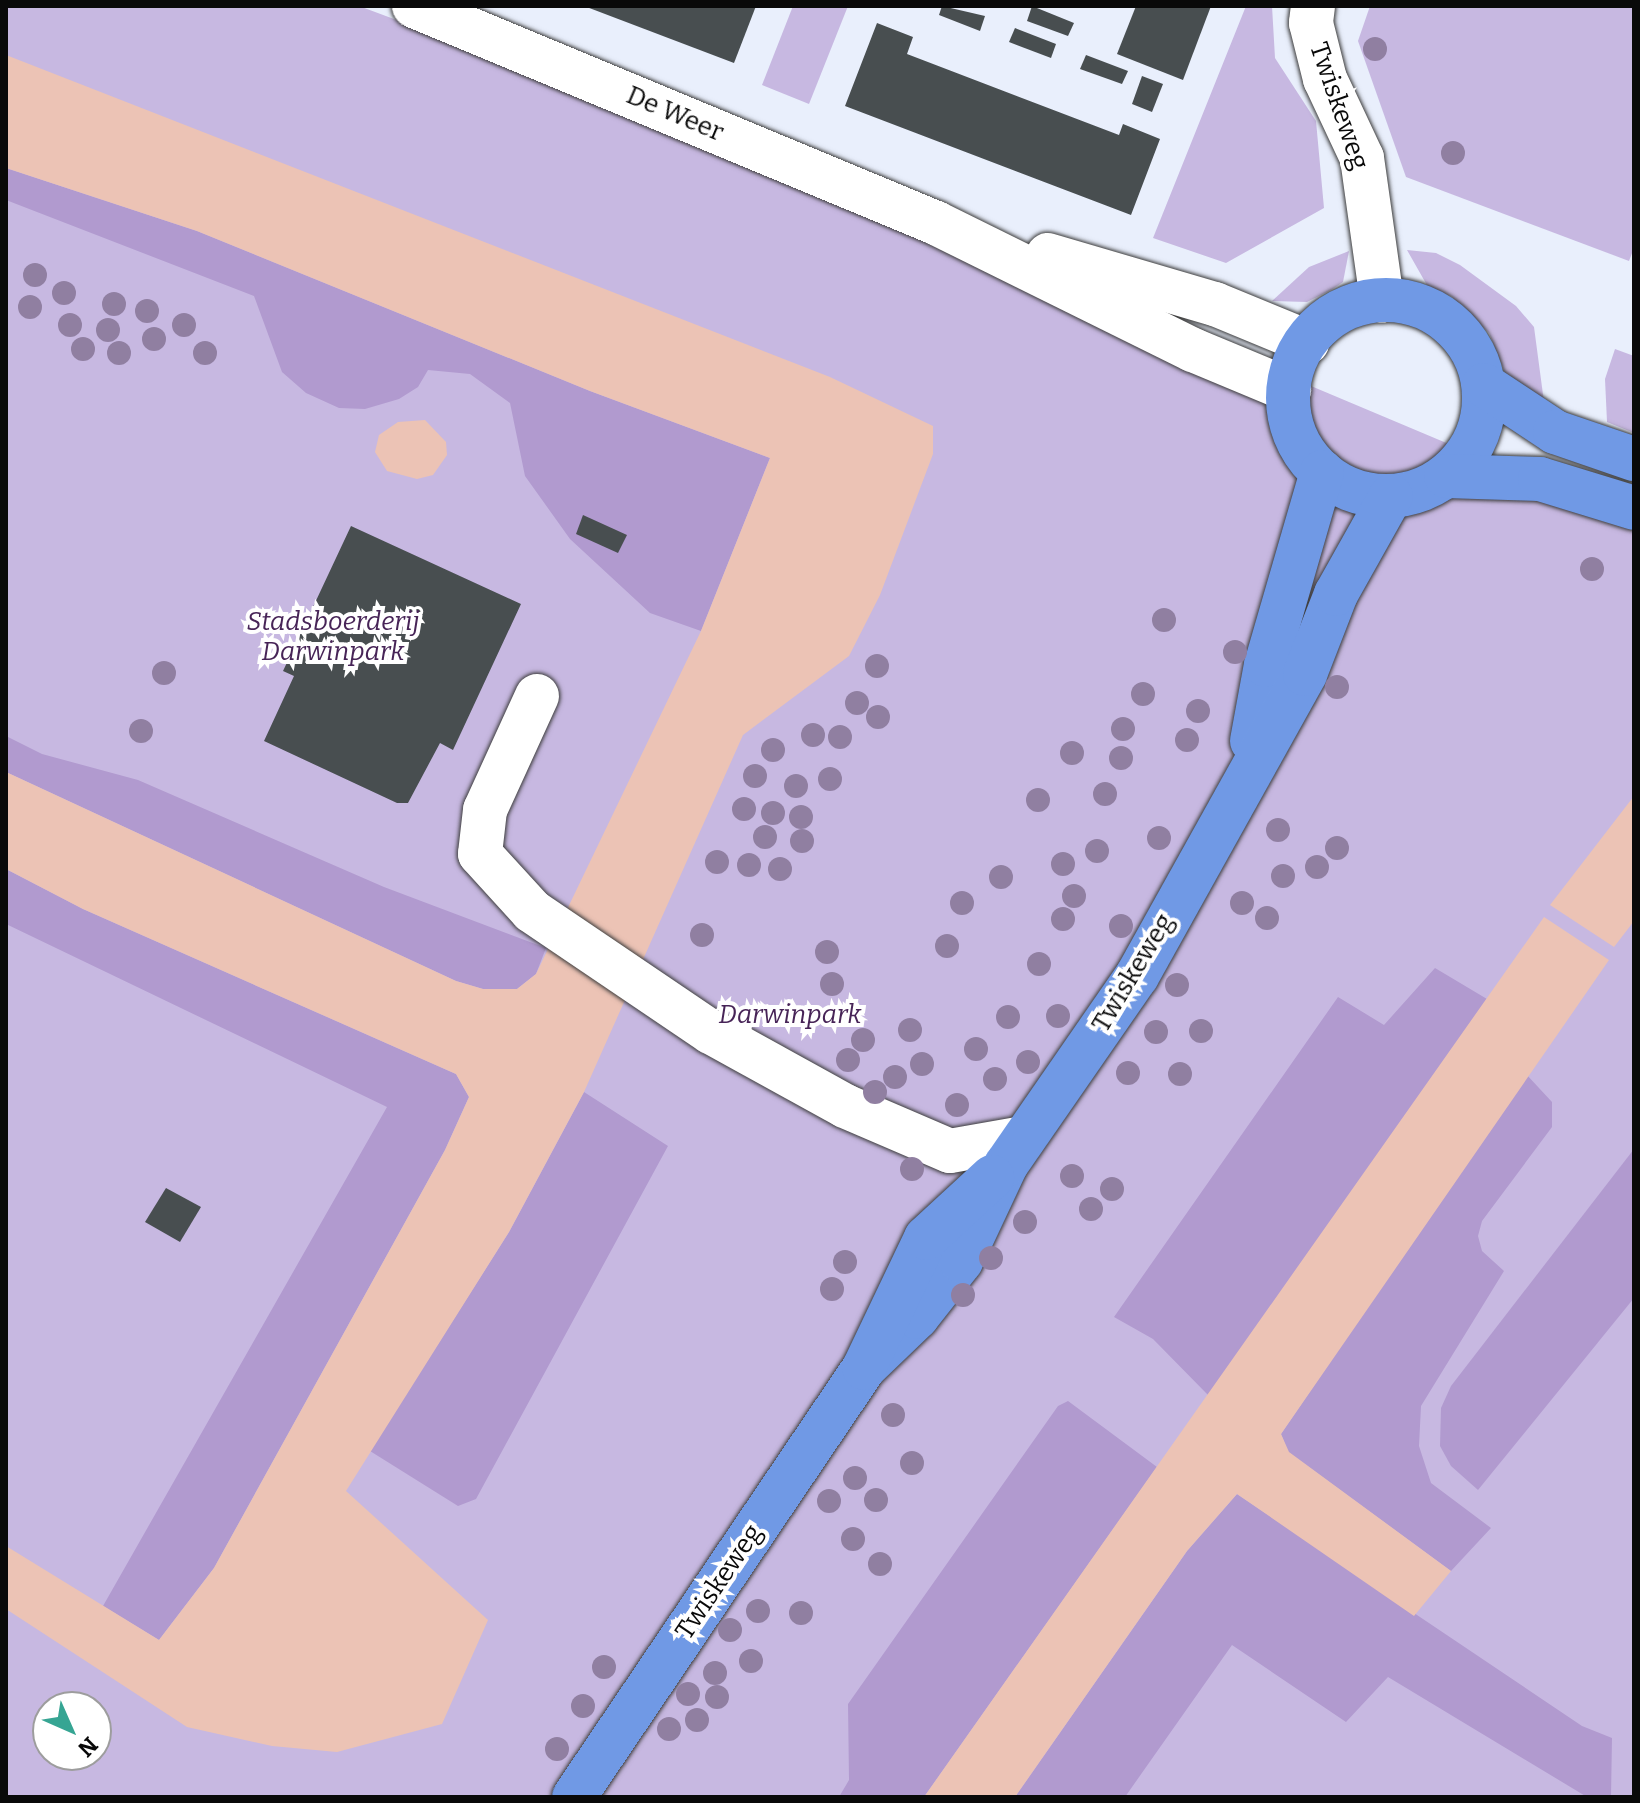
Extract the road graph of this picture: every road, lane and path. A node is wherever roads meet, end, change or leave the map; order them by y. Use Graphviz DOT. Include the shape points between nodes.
graph roads {
  1 [pos="414,6"];
  2 [pos="1313,6"];
  3 [pos="936,223"];
  4 [pos="1382,301"];
  5 [pos="1307,342"];
  6 [pos="1484,385"];
  7 [pos="1289,390"];
  8 [pos="1634,459"];
  9 [pos="1322,472"];
  10 [pos="1446,476"];
  11 [pos="1391,496"];
  12 [pos="1634,508"];
  13 [pos="537,696"];
  14 [pos="1247,772"];
  15 [pos="1015,1152"];
  16 [pos="574,1797"];
  1 -- 3 [label="street, De Weer"];
  2 -- 4 [label="street, Twiskeweg" via="1311,23 1325,79 1362,158"];
  3 -- 5 [label="street, De Weer" via="1215,304"];
  3 -- 7 [label="street, De Weer" via="1193,350"];
  4 -- 5 [label="main road" via="1339,313"];
  4 -- 6 [label="main road" via="1417,305 1449,323 1472,350"];
  5 -- 7 [label="main road"];
  6 -- 8 [label="main road" via="1555,432"];
  6 -- 10 [label="main road" via="1477,435"];
  7 -- 9 [label="main road" via="1299,443"];
  9 -- 11 [label="main road" via="1355,491"];
  9 -- 14 [label="main road, Twiskeweg" via="1266,665"];
  10 -- 11 [label="main road" via="1420,490"];
  10 -- 12 [label="main road" via="1540,479"];
  11 -- 14 [label="main road, Twiskeweg" via="1336,594 1305,674"];
  13 -- 15 [label="street" via="485,810 480,854 532,911 711,1032 845,1106 950,1151"];
  14 -- 15 [label="main road, Twiskeweg" via="1137,976"];
  15 -- 16 [label="main road, Twiskeweg" via="961,1261 917,1317 864,1368"];
}
